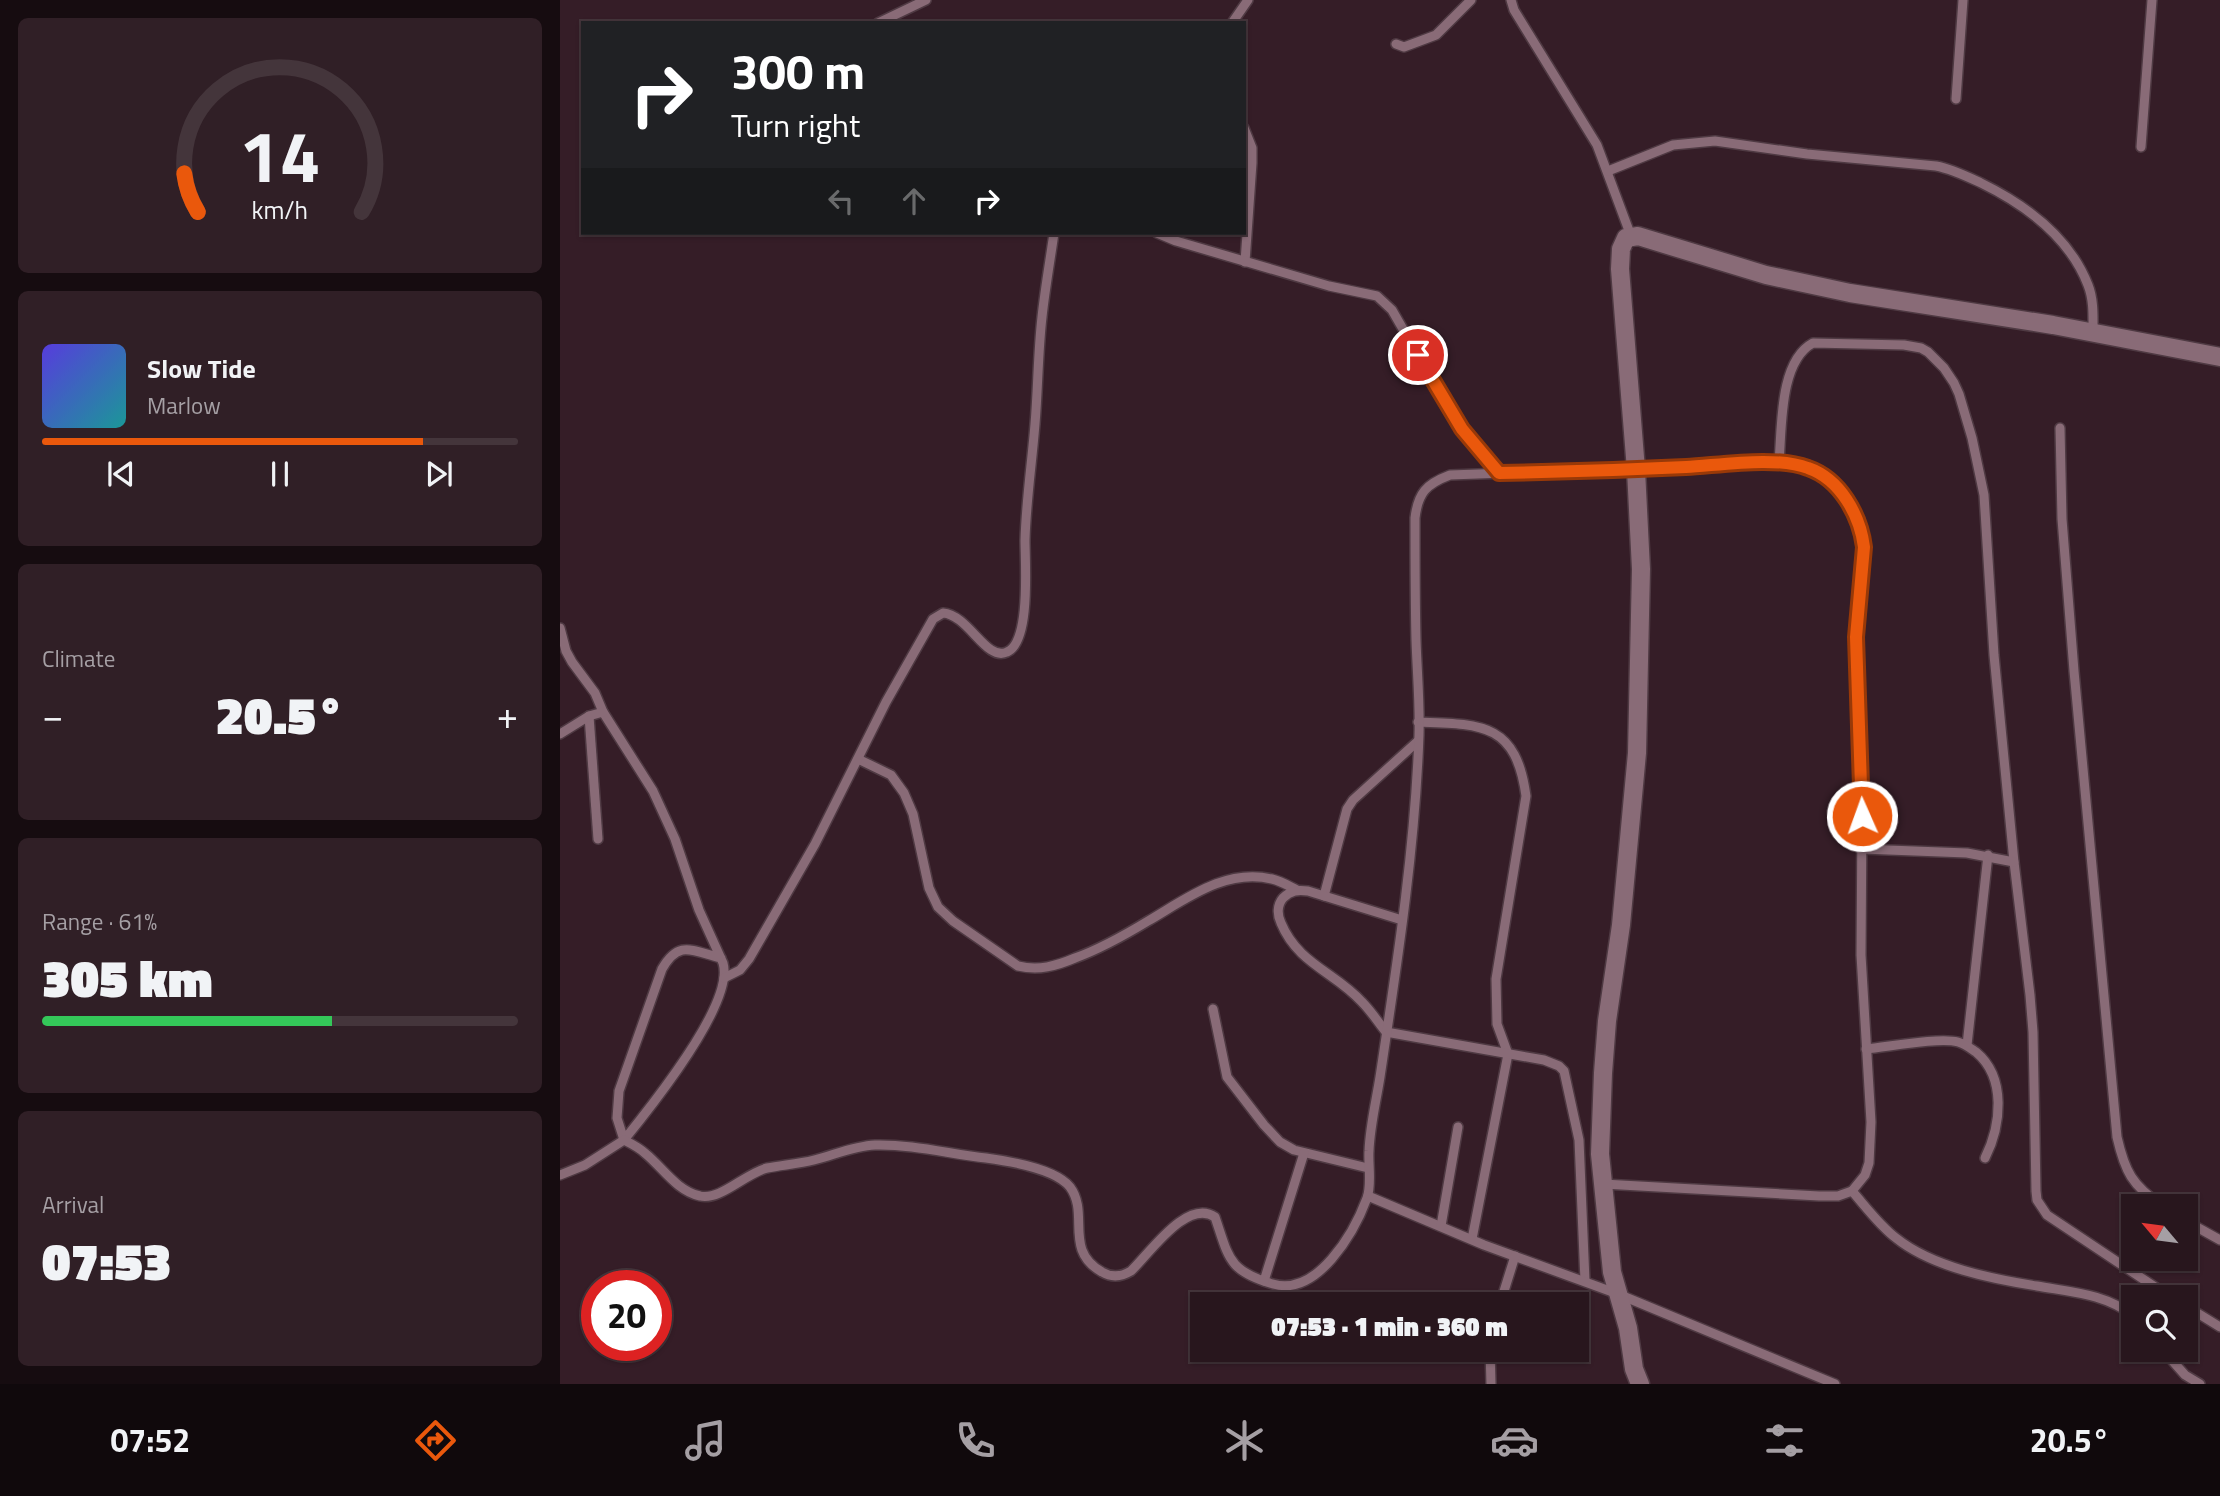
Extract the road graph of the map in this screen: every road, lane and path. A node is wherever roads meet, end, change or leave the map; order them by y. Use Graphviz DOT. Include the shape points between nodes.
graph roads {
  1 [pos="926,0"];
  2 [pos="1248,0"];
  3 [pos="1471,0"];
  4 [pos="1511,0"];
  5 [pos="1963,0"];
  6 [pos="2152,0"];
  7 [pos="882,21"];
  8 [pos="1233,21"];
  9 [pos="1396,44"];
  10 [pos="1956,99"];
  11 [pos="1246,133"];
  12 [pos="2141,147"];
  13 [pos="1608,172"];
  14 [pos="1054,235"];
  15 [pos="1162,235"];
  16 [pos="1631,236"];
  17 [pos="1245,262"];
  18 [pos="2093,333"];
  19 [pos="2220,357"];
  20 [pos="2060,428"];
  21 [pos="1779,462"];
  22 [pos="1636,470"];
  23 [pos="1499,473"];
  24 [pos="561,634"];
  25 [pos="603,712"];
  26 [pos="589,716"];
  27 [pos="1418,722"];
  28 [pos="560,734"];
  29 [pos="1418,741"];
  30 [pos="858,759"];
  31 [pos="598,839"];
  32 [pos="1862,849"];
  33 [pos="1987,855"];
  34 [pos="2014,862"];
  35 [pos="1297,890"];
  36 [pos="1324,895"];
  37 [pos="1402,920"];
  38 [pos="721,958"];
  39 [pos="724,978"];
  40 [pos="1213,1009"];
  41 [pos="1386,1031"];
  42 [pos="1967,1045"];
  43 [pos="1866,1049"];
  44 [pos="1508,1054"];
  45 [pos="1458,1127"];
  46 [pos="624,1140"];
  47 [pos="1304,1153"];
  48 [pos="1985,1158"];
  49 [pos="1368,1168"];
  50 [pos="560,1175"];
  51 [pos="1603,1184"];
  52 [pos="1852,1191"];
  53 [pos="2146,1194"];
  54 [pos="1368,1196"];
  55 [pos="1441,1226"];
  56 [pos="2198,1228"];
  57 [pos="1472,1240"];
  58 [pos="2220,1240"];
  59 [pos="1515,1256"];
  60 [pos="1264,1281"];
  61 [pos="1585,1281"];
  62 [pos="2152,1285"];
  63 [pos="1504,1292"];
  64 [pos="1618,1294"];
  65 [pos="2121,1309"];
  66 [pos="2198,1313"];
  67 [pos="2220,1327"];
  68 [pos="1490,1362"];
  69 [pos="2174,1362"];
  70 [pos="1490,1384"];
  71 [pos="1640,1384"];
  72 [pos="1835,1384"];
  73 [pos="2200,1384"];
  1 -- 7 [label="lane"];
  2 -- 8 [label="lane"];
  3 -- 9 [label="lane" via="1433,38 1404,47"];
  4 -- 13 [label="lane" via="1593,137"];
  5 -- 10 [label="lane"];
  6 -- 12 [label="lane"];
  11 -- 17 [label="lane" via="1252,163"];
  13 -- 16 [label="lane"];
  13 -- 18 [label="lane" via="1673,145 1715,141 1951,170 2008,196 2053,232 2087,282"];
  14 -- 30 [label="lane" via="1042,318 1021,634 1009,652 996,653 955,616 937,615 928,624"];
  15 -- 17 [label="lane"];
  16 -- 18 [label="street" via="1766,275 1850,293"];
  16 -- 22 [label="street" via="1623,242 1620,269"];
  17 -- 23 [label="lane" via="1383,300 1462,429"];
  18 -- 19 [label="street"];
  20 -- 53 [label="lane" via="2074,671 2117,1137 2130,1178"];
  21 -- 22 [label="lane"];
  21 -- 32 [label="lane" via="1807,467 1835,484 1863,534 1856,637"];
  21 -- 34 [label="lane" via="1789,377 1797,357 1813,343 1920,348 1936,359 1954,383 1984,495"];
  22 -- 23 [label="lane"];
  22 -- 51 [label="street" via="1641,569 1637,753 1602,1073"];
  23 -- 27 [label="lane" via="1450,475 1424,489 1417,502"];
  24 -- 25 [label="lane" via="572,662"];
  25 -- 26 [label="lane"];
  25 -- 38 [label="lane" via="653,791"];
  26 -- 28 [label="lane"];
  26 -- 31 [label="lane"];
  27 -- 29 [label="lane"];
  27 -- 44 [label="lane" via="1465,723 1492,731 1510,745 1524,779 1526,796 1496,979 1497,1024"];
  29 -- 36 [label="lane" via="1347,809"];
  29 -- 37 [label="lane"];
  30 -- 35 [label="lane" via="891,775 904,793 938,907 1028,969 1053,967 1085,954 1214,884 1266,878"];
  30 -- 39 [label="lane" via="750,959"];
  32 -- 33 [label="lane"];
  32 -- 43 [label="lane"];
  33 -- 34 [label="lane"];
  33 -- 42 [label="lane"];
  34 -- 62 [label="lane" via="2033,1032 2037,1200 2047,1214"];
  35 -- 36 [label="lane"];
  35 -- 41 [label="lane" via="1284,896 1279,908 1286,935 1302,955 1362,1002"];
  36 -- 37 [label="lane"];
  37 -- 41 [label="lane"];
  38 -- 39 [label="lane"];
  38 -- 46 [label="lane" via="682,949 671,954 662,969 619,1091 617,1118"];
  39 -- 46 [label="lane" via="700,1036"];
  40 -- 47 [label="lane" via="1230,1083 1280,1142"];
  41 -- 44 [label="lane"];
  41 -- 49 [label="lane"];
  42 -- 43 [label="lane" via="1950,1041"];
  42 -- 48 [label="lane" via="1987,1063 1996,1084 1997,1124"];
  43 -- 52 [label="lane" via="1870,1152 1865,1175"];
  44 -- 57 [label="lane"];
  44 -- 61 [label="lane" via="1552,1063 1567,1078 1579,1140"];
  45 -- 55 [label="lane"];
  46 -- 50 [label="lane" via="585,1166"];
  46 -- 60 [label="lane" via="647,1154 682,1188 702,1197 721,1192 757,1171 872,1146 1006,1161 1054,1176 1069,1186 1077,1203 1078,1242 1087,1260 1102,1272 1123,1276 1179,1221 1204,1213 1215,1217 1236,1268"];
  47 -- 49 [label="lane"];
  47 -- 60 [label="lane"];
  49 -- 54 [label="lane"];
  51 -- 52 [label="lane" via="1819,1196"];
  51 -- 64 [label="street"];
  52 -- 65 [label="lane" via="1882,1226 1920,1254 1982,1274 2089,1295"];
  54 -- 55 [label="lane"];
  54 -- 60 [label="lane" via="1338,1251 1310,1278 1290,1286"];
  55 -- 57 [label="lane"];
  56 -- 58 [label="lane"];
  57 -- 59 [label="lane"];
  59 -- 61 [label="lane"];
  59 -- 63 [label="lane"];
  61 -- 64 [label="lane"];
  64 -- 71 [label="street"];
  64 -- 72 [label="lane"];
  66 -- 67 [label="lane"];
  68 -- 70 [label="lane"];
  69 -- 73 [label="lane"];
}
